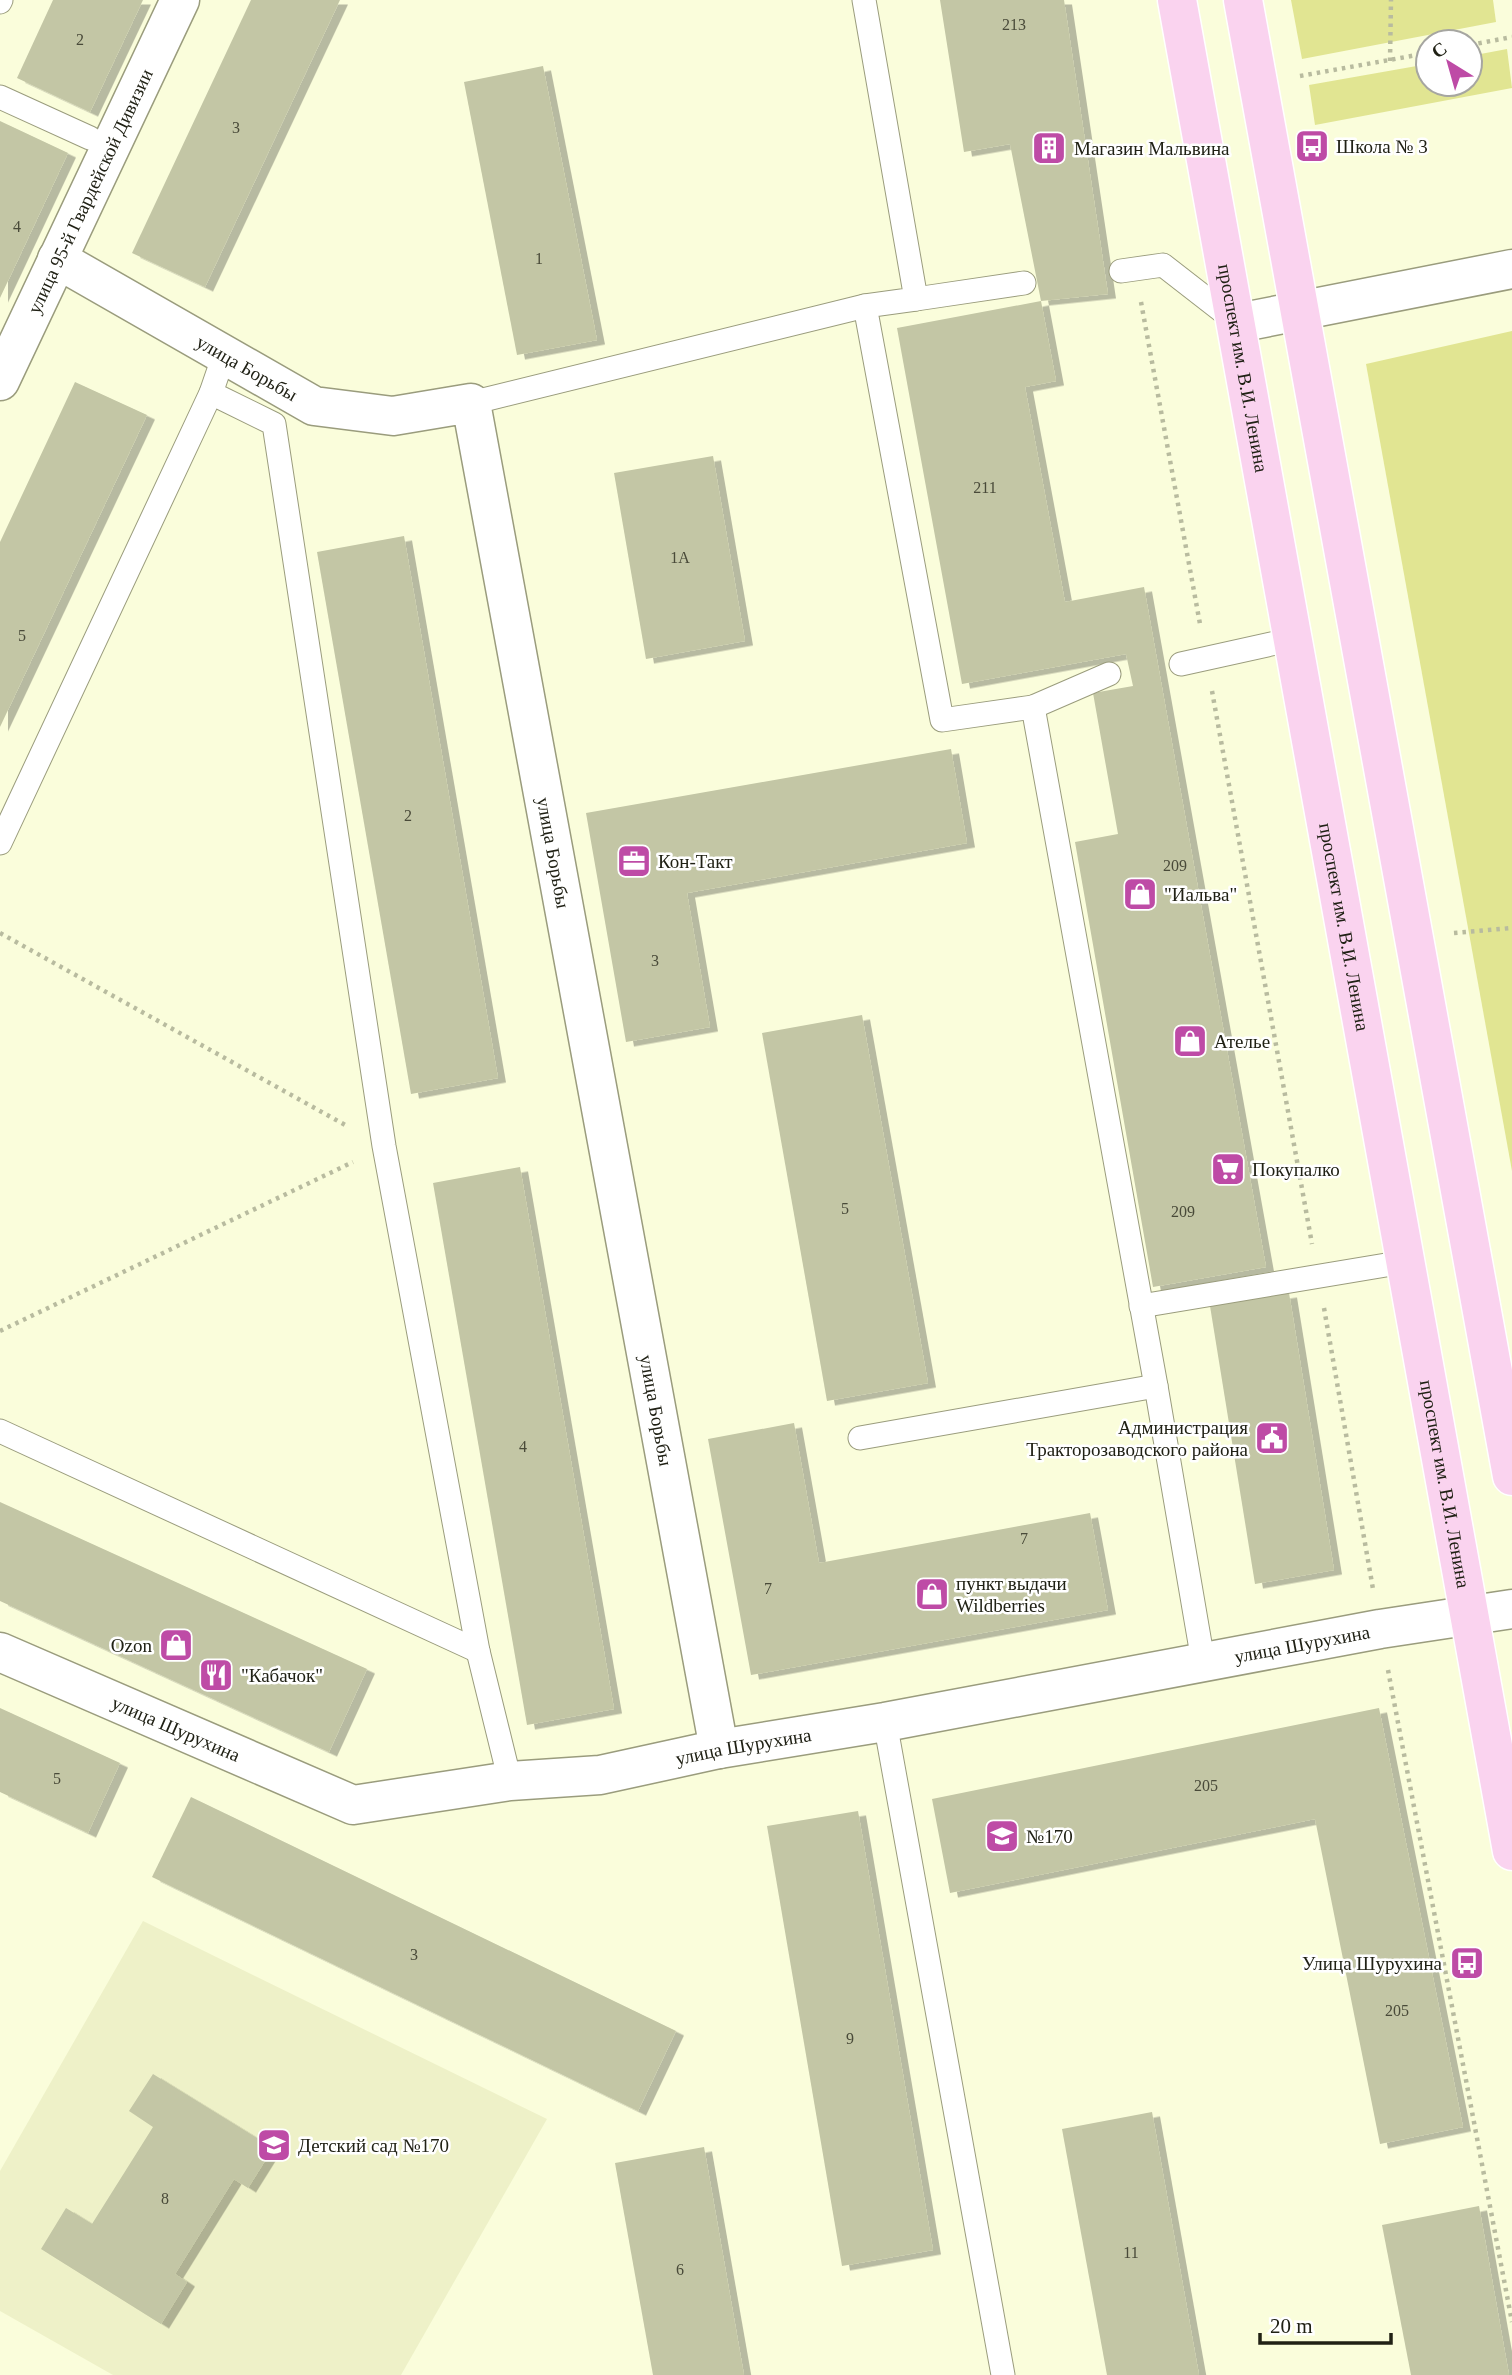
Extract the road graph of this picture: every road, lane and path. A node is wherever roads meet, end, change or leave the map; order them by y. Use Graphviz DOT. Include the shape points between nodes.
graph roads {
  1 [pos="180,0"];
  2 [pos="864,0"];
  3 [pos="1177,0"];
  4 [pos="1243,0"];
  5 [pos="1391,0"];
  6 [pos="1512,37"];
  7 [pos="1484,42"];
  8 [pos="1414,56"];
  9 [pos="1390,61"];
  10 [pos="1295,77"];
  11 [pos="0,97"];
  12 [pos="90,138"];
  13 [pos="57,259"];
  14 [pos="1512,269"];
  15 [pos="1121,271"];
  16 [pos="1024,283"];
  17 [pos="916,299"];
  18 [pos="865,306"];
  19 [pos="1300,310"];
  20 [pos="1238,323"];
  21 [pos="224,355"];
  22 [pos="0,381"];
  23 [pos="211,393"];
  24 [pos="471,403"];
  25 [pos="1294,639"];
  26 [pos="1181,664"];
  27 [pos="1109,674"];
  28 [pos="1033,707"];
  29 [pos="0,843"];
  30 [pos="1512,928"];
  31 [pos="0,933"];
  32 [pos="1442,934"];
  33 [pos="384,1146"];
  34 [pos="1404,1262"];
  35 [pos="1142,1306"];
  36 [pos="0,1331"];
  37 [pos="1156,1386"];
  38 [pos="0,1431"];
  39 [pos="860,1438"];
  40 [pos="1512,1476"];
  41 [pos="1512,1609"];
  42 [pos="1468,1614"];
  43 [pos="478,1651"];
  44 [pos="0,1652"];
  45 [pos="1203,1661"];
  46 [pos="885,1722"];
  47 [pos="719,1749"];
  48 [pos="510,1781"];
  49 [pos="1512,1851"];
  50 [pos="1003,2375"];
  1 -- 13 [label="street, улица 95-й Гвардейской Дивизии"];
  2 -- 17 [label="lane"];
  3 -- 20 [label="main road, проспект им. В.И. Ленина"];
  4 -- 19 [label="main road"];
  5 -- 9 [label="path"];
  6 -- 7 [label="path"];
  8 -- 9 [label="path"];
  9 -- 10 [label="path"];
  11 -- 12 [label="lane"];
  13 -- 21 [label="street, улица Борьбы"];
  13 -- 22 [label="street, улица 95-й Гвардейской Дивизии"];
  14 -- 19 [label="street"];
  15 -- 20 [label="lane" via="1163,265"];
  16 -- 17 [label="lane"];
  17 -- 18 [label="lane"];
  18 -- 24 [label="lane"];
  18 -- 28 [label="lane" via="942,720"];
  19 -- 20 [label="street"];
  19 -- 40 [label="main road"];
  20 -- 25 [label="main road, проспект им. В.И. Ленина"];
  21 -- 23 [label="lane"];
  21 -- 24 [label="street, улица Борьбы" via="314,405 393,416"];
  23 -- 29 [label="lane"];
  23 -- 33 [label="lane" via="274,424"];
  24 -- 47 [label="street, улица Борьбы"];
  25 -- 26 [label="lane"];
  25 -- 34 [label="main road, проспект им. В.И. Ленина"];
  27 -- 28 [label="lane"];
  28 -- 35 [label="lane"];
  30 -- 32 [label="path"];
  31 -- 33 [label="path"];
  33 -- 36 [label="path"];
  33 -- 43 [label="lane"];
  34 -- 35 [label="lane"];
  34 -- 42 [label="main road, проспект им. В.И. Ленина"];
  35 -- 37 [label="lane"];
  37 -- 39 [label="lane"];
  37 -- 45 [label="lane"];
  38 -- 43 [label="lane"];
  41 -- 42 [label="street, улица Шурухина"];
  42 -- 45 [label="street, улица Шурухина"];
  42 -- 49 [label="main road, проспект им. В.И. Ленина"];
  43 -- 48 [label="lane"];
  44 -- 48 [label="street, улица Шурухина" via="353,1805"];
  45 -- 46 [label="street, улица Шурухина"];
  46 -- 47 [label="street, улица Шурухина"];
  46 -- 50 [label="lane"];
  47 -- 48 [label="street, улица Шурухина" via="600,1775"];
}
